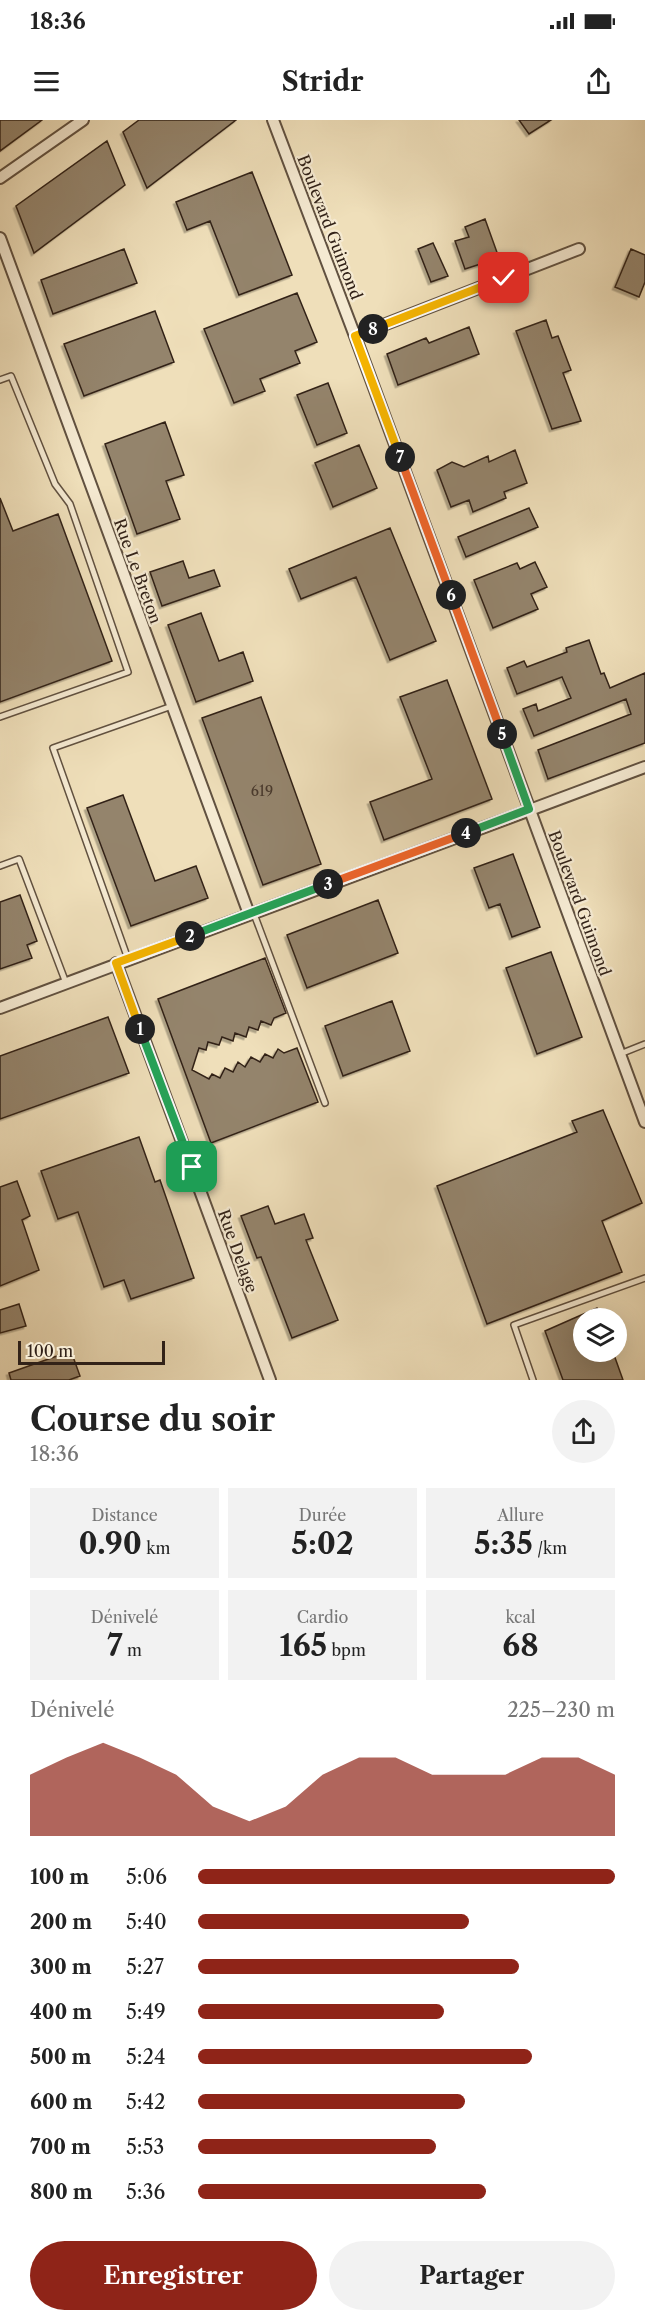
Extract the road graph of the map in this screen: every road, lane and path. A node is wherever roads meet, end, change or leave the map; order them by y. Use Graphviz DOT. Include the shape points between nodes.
graph roads {
  1 [pos="83,120"];
  2 [pos="273,120"];
  3 [pos="0,178"];
  4 [pos="0,238"];
  5 [pos="579,249"];
  6 [pos="355,336"];
  7 [pos="0,380"];
  8 [pos="172,706"];
  9 [pos="0,717"];
  10 [pos="645,767"];
  11 [pos="529,809"];
  12 [pos="0,866"];
  13 [pos="251,913"];
  14 [pos="128,959"];
  15 [pos="116,963"];
  16 [pos="66,983"];
  17 [pos="0,1008"];
  18 [pos="645,1044"];
  19 [pos="620,1053"];
  20 [pos="326,1103"];
  21 [pos="645,1122"];
  22 [pos="645,1278"];
  23 [pos="270,1380"];
  24 [pos="533,1380"];
  1 -- 3 [label="street"];
  2 -- 6 [label="street, Boulevard Guimond"];
  4 -- 8 [label="street, Rue Le Breton"];
  5 -- 6 [label="street"];
  6 -- 11 [label="street, Boulevard Guimond"];
  7 -- 9 [label="lane" via="11,376 55,484 70,504 128,672"];
  8 -- 13 [label="street, Rue Le Breton"];
  8 -- 14 [label="lane" via="53,748"];
  10 -- 11 [label="street"];
  11 -- 13 [label="street"];
  11 -- 19 [label="street, Boulevard Guimond"];
  12 -- 16 [label="lane" via="19,859"];
  13 -- 14 [label="street"];
  13 -- 20 [label="lane"];
  14 -- 15 [label="street"];
  15 -- 16 [label="street"];
  15 -- 23 [label="street, Rue Delage"];
  16 -- 17 [label="street"];
  18 -- 19 [label="lane"];
  19 -- 21 [label="street, Boulevard Guimond"];
  22 -- 24 [label="lane" via="513,1325"];
}
